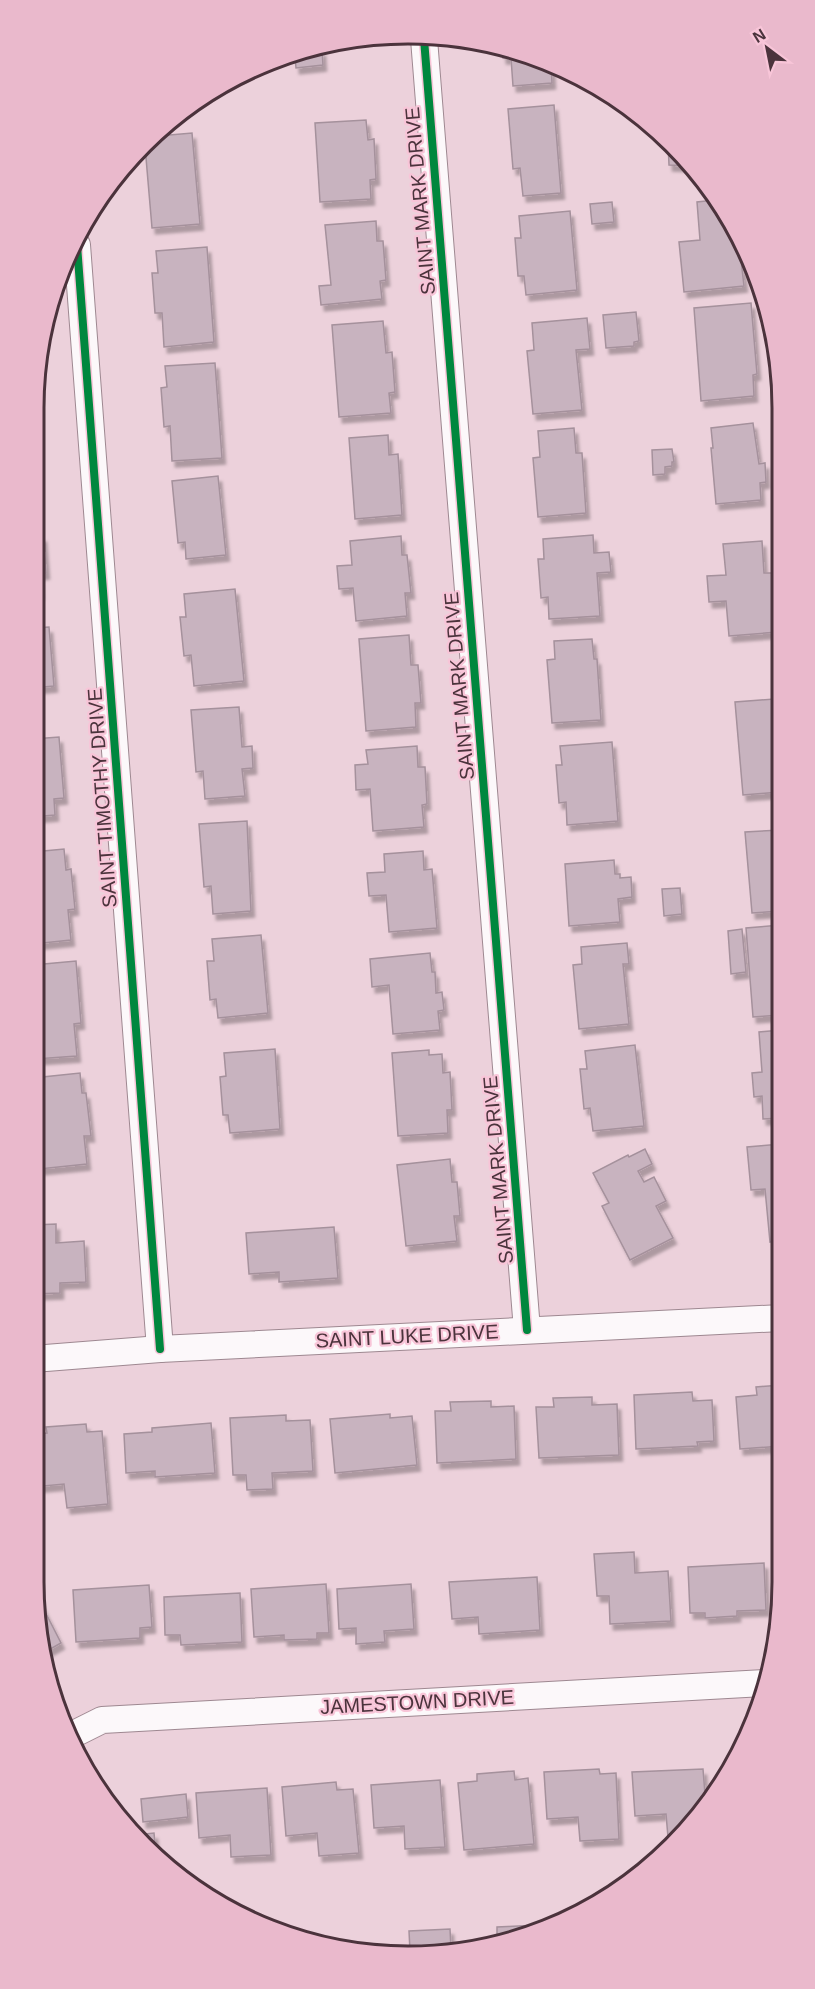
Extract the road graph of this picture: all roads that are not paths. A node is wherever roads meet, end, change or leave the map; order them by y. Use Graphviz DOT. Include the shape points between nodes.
graph roads {
  1 [pos="424,44"];
  2 [pos="78,254"];
  3 [pos="772,1318"];
  4 [pos="528,1330"];
  5 [pos="160,1349"];
  6 [pos="44,1358"];
  7 [pos="757,1683"];
  8 [pos="77,1733"];
  1 -- 4 [label="street, SAINT MARK DRIVE"];
  2 -- 5 [label="street, SAINT TIMOTHY DRIVE"];
  3 -- 4 [label="street, SAINT LUKE DRIVE"];
  4 -- 5 [label="street, SAINT LUKE DRIVE"];
  5 -- 6 [label="street, SAINT LUKE DRIVE"];
  7 -- 8 [label="street, JAMESTOWN DRIVE" via="102,1720"];
}
